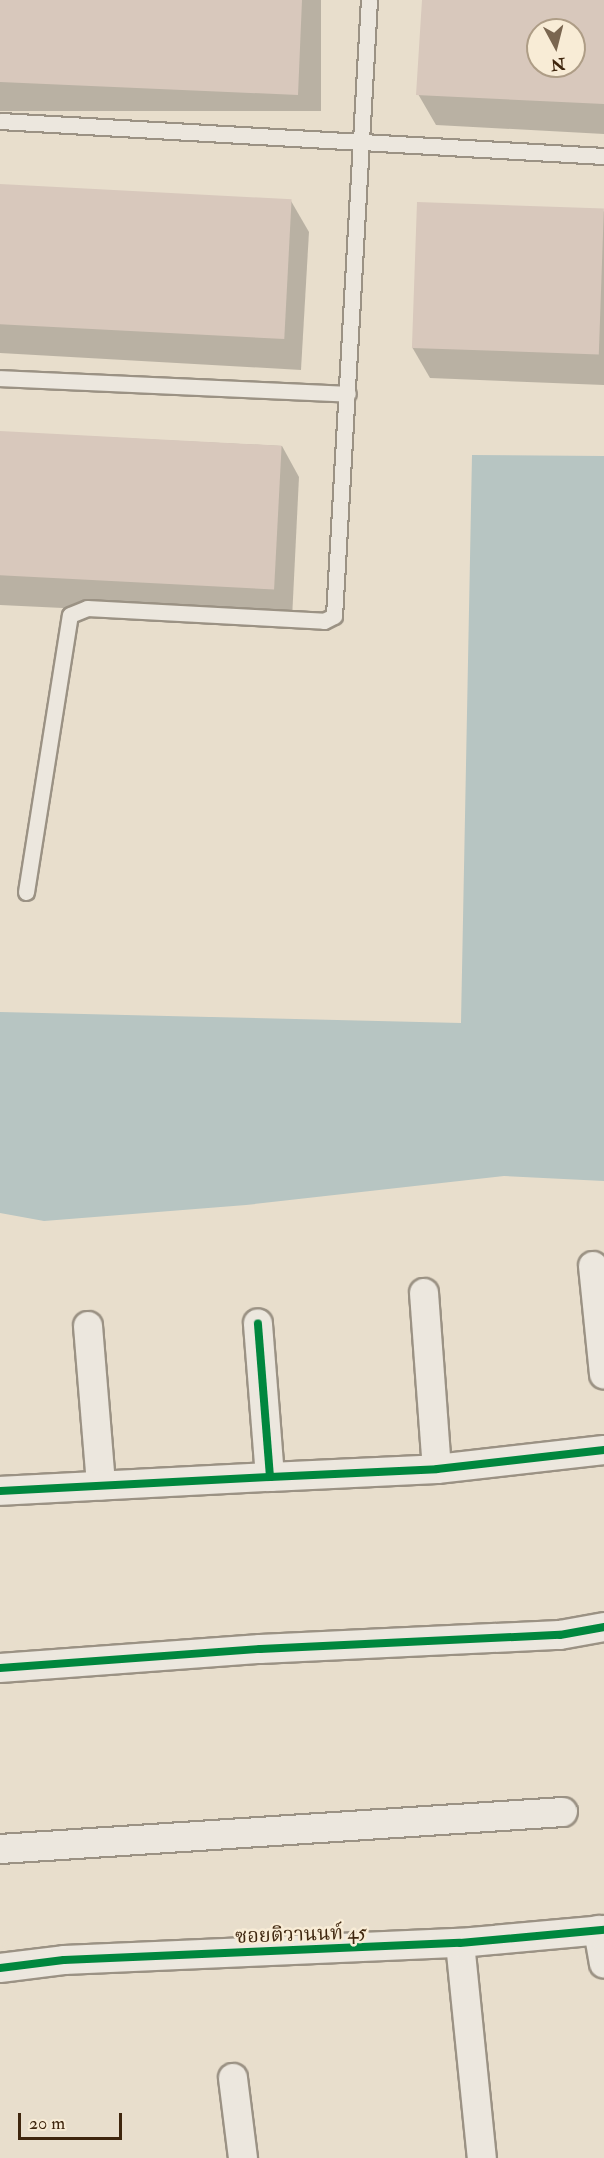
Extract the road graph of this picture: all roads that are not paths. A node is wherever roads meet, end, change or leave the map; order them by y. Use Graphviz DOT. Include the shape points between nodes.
graph roads {
  1 [pos="369,0"];
  2 [pos="0,121"];
  3 [pos="364,142"];
  4 [pos="604,156"];
  5 [pos="0,378"];
  6 [pos="348,394"];
  7 [pos="26,892"];
  8 [pos="593,1266"];
  9 [pos="424,1293"];
  10 [pos="258,1323"];
  11 [pos="88,1326"];
  12 [pos="604,1374"];
  13 [pos="604,1450"];
  14 [pos="437,1469"];
  15 [pos="270,1477"];
  16 [pos="101,1485"];
  17 [pos="0,1491"];
  18 [pos="604,1628"];
  19 [pos="0,1668"];
  20 [pos="563,1812"];
  21 [pos="0,1849"];
  22 [pos="601,1930"];
  23 [pos="460,1943"];
  24 [pos="604,1963"];
  25 [pos="0,1968"];
  26 [pos="233,2078"];
  27 [pos="243,2158"];
  28 [pos="482,2158"];
  1 -- 3 [label="lane"];
  2 -- 3 [label="lane"];
  3 -- 4 [label="lane"];
  3 -- 6 [label="lane"];
  5 -- 6 [label="lane"];
  6 -- 7 [label="lane" via="334,616 330,620 87,608 70,615"];
  8 -- 12 [label="street"];
  9 -- 14 [label="street"];
  10 -- 15 [label="street"];
  11 -- 16 [label="street"];
  13 -- 14 [label="street"];
  14 -- 15 [label="street"];
  15 -- 16 [label="street"];
  16 -- 17 [label="street"];
  18 -- 19 [label="street" via="560,1635 260,1648"];
  20 -- 21 [label="street"];
  22 -- 23 [label="street, ซอยติวานนท์ 45"];
  22 -- 24 [label="street"];
  23 -- 25 [label="street, ซอยติวานนท์ 45" via="64,1960"];
  23 -- 28 [label="street"];
  26 -- 27 [label="street"];
}
